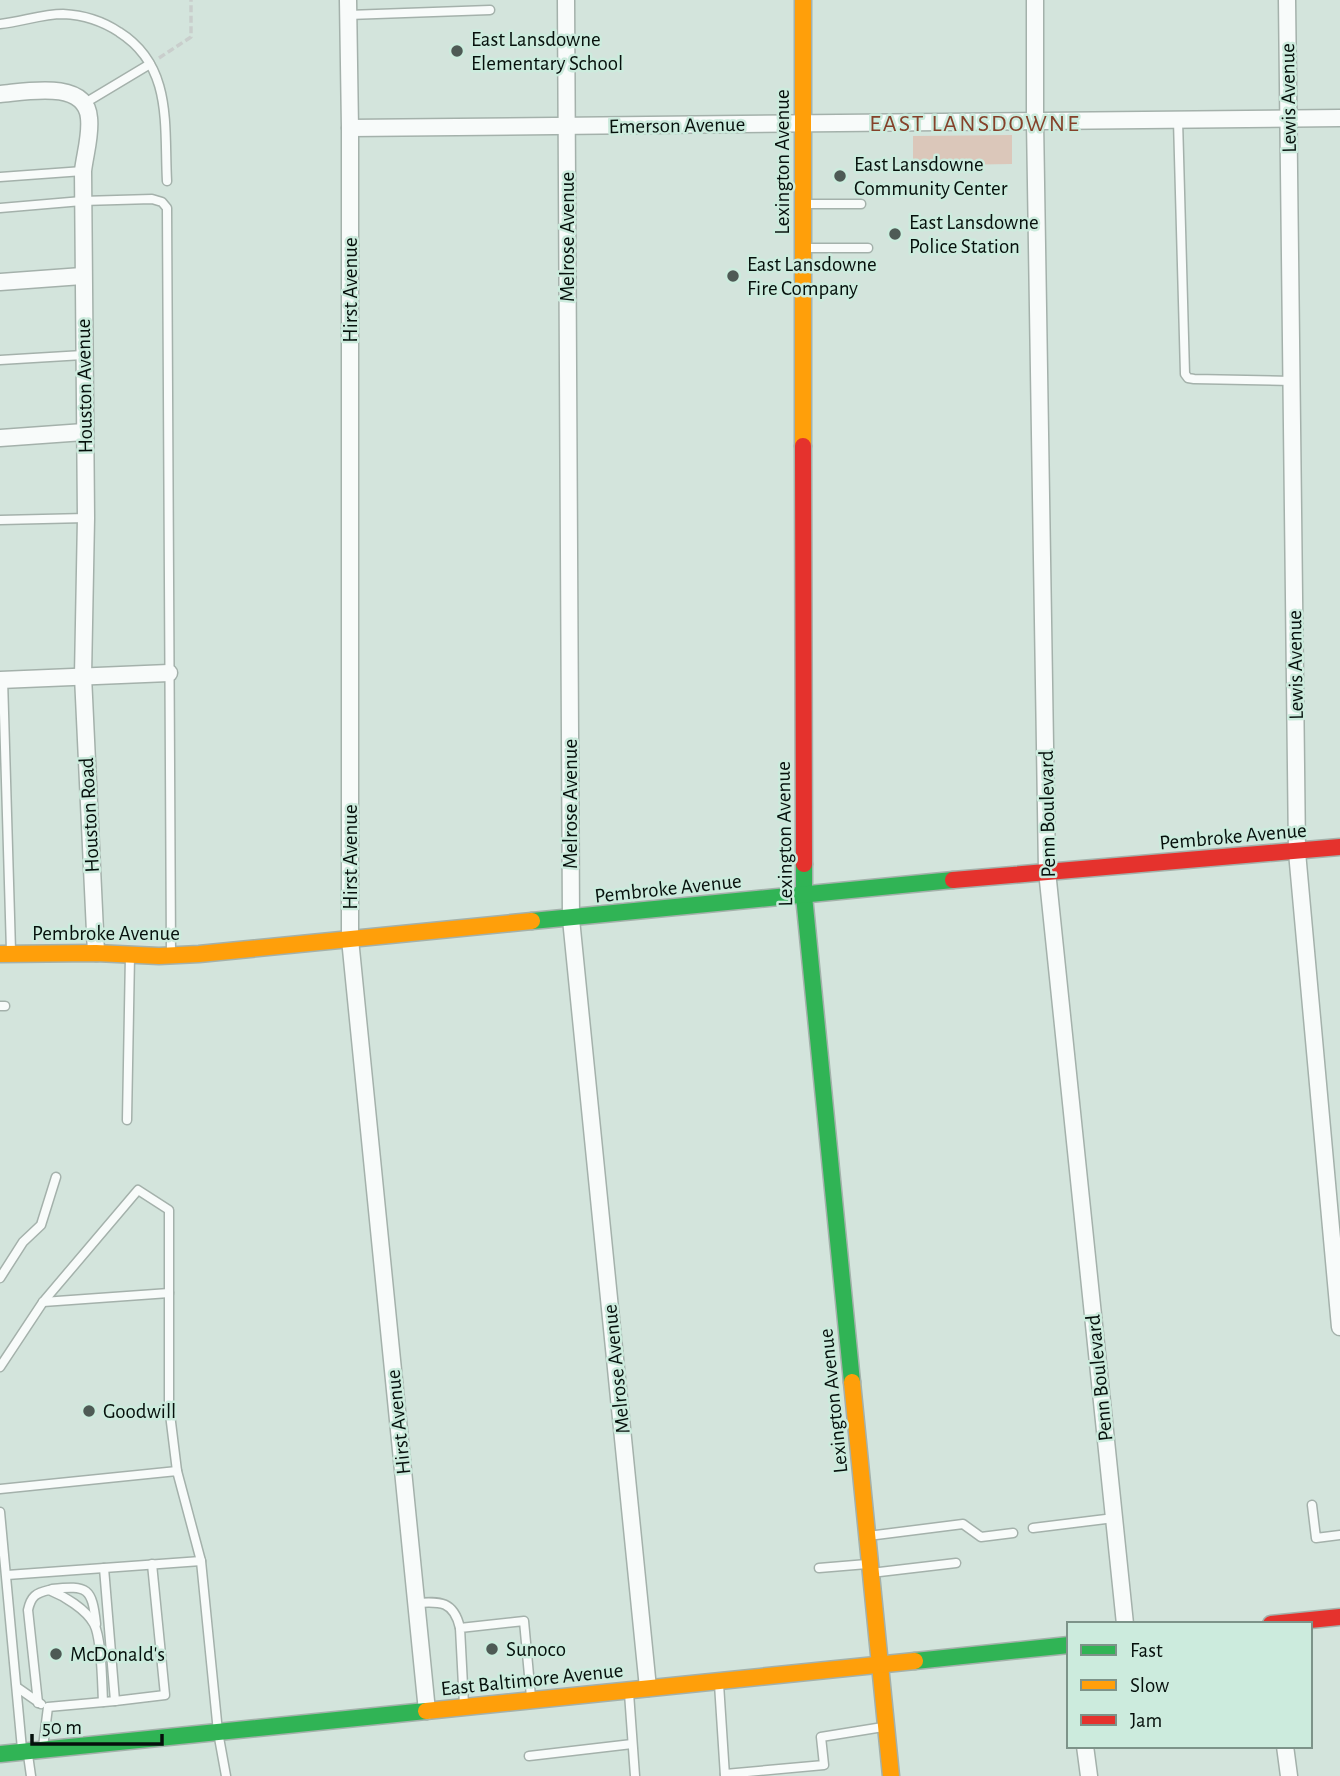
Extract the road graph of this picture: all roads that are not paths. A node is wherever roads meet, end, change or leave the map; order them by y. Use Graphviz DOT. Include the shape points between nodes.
graph roads {
  1 [pos="566,0"];
  2 [pos="803,0"];
  3 [pos="1035,0"];
  4 [pos="1287,0"];
  5 [pos="348,8"];
  6 [pos="490,10"];
  7 [pos="0,24"];
  8 [pos="150,64"];
  9 [pos="0,94"];
  10 [pos="82,101"];
  11 [pos="1288,118"];
  12 [pos="1340,118"];
  13 [pos="1178,120"];
  14 [pos="1035,121"];
  15 [pos="802,124"];
  16 [pos="566,127"];
  17 [pos="350,128"];
  18 [pos="83,172"];
  19 [pos="0,177"];
  20 [pos="167,181"];
  21 [pos="82,201"];
  22 [pos="802,204"];
  23 [pos="861,204"];
  24 [pos="0,208"];
  25 [pos="803,248"];
  26 [pos="868,248"];
  27 [pos="82,276"];
  28 [pos="0,282"];
  29 [pos="83,355"];
  30 [pos="0,360"];
  31 [pos="1292,380"];
  32 [pos="84,432"];
  33 [pos="0,438"];
  34 [pos="86,518"];
  35 [pos="0,520"];
  36 [pos="169,673"];
  37 [pos="83,676"];
  38 [pos="1,679"];
  39 [pos="1340,847"];
  40 [pos="1297,852"];
  41 [pos="1047,871"];
  42 [pos="804,896"];
  43 [pos="571,919"];
  44 [pos="350,939"];
  45 [pos="96,953"];
  46 [pos="6,954"];
  47 [pos="130,955"];
  48 [pos="170,956"];
  49 [pos="128,1120"];
  50 [pos="56,1177"];
  51 [pos="0,1278"];
  52 [pos="169,1293"];
  53 [pos="43,1302"];
  54 [pos="1340,1327"];
  55 [pos="0,1367"];
  56 [pos="177,1471"];
  57 [pos="0,1489"];
  58 [pos="1312,1505"];
  59 [pos="0,1512"];
  60 [pos="1114,1518"];
  61 [pos="1033,1528"];
  62 [pos="1013,1533"];
  63 [pos="1340,1535"];
  64 [pos="868,1536"];
  65 [pos="201,1561"];
  66 [pos="956,1563"];
  67 [pos="152,1564"];
  68 [pos="104,1568"];
  69 [pos="819,1568"];
  70 [pos="871,1568"];
  71 [pos="7,1575"];
  72 [pos="49,1590"];
  73 [pos="416,1603"];
  74 [pos="1340,1617"];
  75 [pos="1125,1622"];
  76 [pos="1291,1622"];
  77 [pos="460,1628"];
  78 [pos="97,1634"];
  79 [pos="1067,1645"];
  80 [pos="880,1664"];
  81 [pos="718,1681"];
  82 [pos="18,1688"];
  83 [pos="648,1688"];
  84 [pos="629,1690"];
  85 [pos="532,1700"];
  86 [pos="115,1701"];
  87 [pos="103,1702"];
  88 [pos="38,1703"];
  89 [pos="48,1707"];
  90 [pos="465,1707"];
  91 [pos="427,1711"];
  92 [pos="886,1727"];
  93 [pos="218,1732"];
  94 [pos="632,1744"];
  95 [pos="1085,1748"];
  96 [pos="1286,1748"];
  97 [pos="31,1751"];
  98 [pos="0,1754"];
  99 [pos="529,1756"];
  100 [pos="725,1775"];
  101 [pos="31,1776"];
  102 [pos="226,1776"];
  103 [pos="635,1776"];
  104 [pos="891,1776"];
  105 [pos="1089,1776"];
  106 [pos="1289,1776"];
  1 -- 16 [label="street, Melrose Avenue"];
  2 -- 15 [label="street, Lexington Avenue"];
  3 -- 14 [label="street, Penn Boulevard"];
  4 -- 11 [label="street, Lewis Avenue"];
  5 -- 6 [label="lane"];
  5 -- 17 [label="street, Hirst Avenue"];
  7 -- 8 [label="lane" via="60,14 88,16 134,41"];
  8 -- 10 [label="lane"];
  8 -- 20 [label="lane" via="162,92"];
  9 -- 10 [label="street" via="46,90"];
  10 -- 18 [label="street, Houston Avenue" via="88,109 89,128"];
  11 -- 12 [label="street, Emerson Avenue"];
  11 -- 13 [label="street, Emerson Avenue"];
  11 -- 31 [label="street, Lewis Avenue"];
  13 -- 14 [label="street, Emerson Avenue"];
  13 -- 31 [label="lane" via="1185,374 1194,379"];
  14 -- 15 [label="street, Emerson Avenue"];
  14 -- 41 [label="street, Penn Boulevard"];
  15 -- 16 [label="street, Emerson Avenue"];
  15 -- 22 [label="street, Lexington Avenue"];
  16 -- 17 [label="street, Emerson Avenue"];
  16 -- 43 [label="street, Melrose Avenue"];
  17 -- 44 [label="street, Hirst Avenue"];
  18 -- 19 [label="lane"];
  18 -- 21 [label="street, Houston Avenue"];
  21 -- 24 [label="lane"];
  21 -- 27 [label="street, Houston Avenue"];
  21 -- 36 [label="lane" via="152,199 167,208"];
  22 -- 23 [label="lane"];
  22 -- 25 [label="street, Lexington Avenue"];
  25 -- 26 [label="lane"];
  25 -- 42 [label="street, Lexington Avenue"];
  27 -- 28 [label="street"];
  27 -- 29 [label="street, Houston Avenue"];
  29 -- 30 [label="lane"];
  29 -- 32 [label="street, Houston Avenue"];
  31 -- 40 [label="street, Lewis Avenue"];
  32 -- 33 [label="street"];
  32 -- 34 [label="street, Houston Avenue"];
  34 -- 35 [label="lane"];
  34 -- 37 [label="street, Houston Avenue"];
  36 -- 37 [label="street"];
  36 -- 48 [label="lane"];
  37 -- 38 [label="street"];
  37 -- 45 [label="street, Houston Road"];
  38 -- 46 [label="lane"];
  39 -- 40 [label="street, Pembroke Avenue"];
  40 -- 41 [label="street, Pembroke Avenue"];
  40 -- 54 [label="street, Lewis Avenue"];
  41 -- 42 [label="street, Pembroke Avenue"];
  41 -- 60 [label="street, Penn Boulevard"];
  42 -- 43 [label="street, Pembroke Avenue"];
  42 -- 64 [label="street, Lexington Avenue"];
  43 -- 44 [label="street, Pembroke Avenue"];
  43 -- 83 [label="street, Melrose Avenue"];
  44 -- 48 [label="street, Pembroke Avenue"];
  44 -- 73 [label="street, Hirst Avenue"];
  45 -- 46 [label="street, Pembroke Avenue"];
  45 -- 47 [label="street, Pembroke Avenue"];
  47 -- 48 [label="street, Pembroke Avenue"];
  47 -- 49 [label="lane"];
  50 -- 51 [label="lane" via="41,1225 23,1242"];
  52 -- 53 [label="lane"];
  52 -- 53 [label="lane" via="169,1210 138,1190"];
  52 -- 56 [label="lane" via="169,1406"];
  53 -- 55 [label="lane"];
  56 -- 57 [label="lane"];
  56 -- 65 [label="lane"];
  58 -- 63 [label="lane" via="1316,1538"];
  59 -- 71 [label="lane"];
  60 -- 61 [label="lane"];
  60 -- 75 [label="street, Penn Boulevard"];
  62 -- 64 [label="lane" via="981,1536 963,1524"];
  64 -- 70 [label="street, Lexington Avenue"];
  65 -- 67 [label="lane"];
  65 -- 93 [label="lane"];
  66 -- 70 [label="lane"];
  67 -- 68 [label="lane"];
  67 -- 86 [label="lane" via="165,1695"];
  68 -- 71 [label="lane"];
  68 -- 86 [label="lane"];
  69 -- 70 [label="lane"];
  70 -- 80 [label="street, Lexington Avenue"];
  71 -- 82 [label="lane"];
  72 -- 78 [label="lane" via="69,1600 93,1622"];
  72 -- 78 [label="lane" via="84,1590 91,1597"];
  72 -- 88 [label="lane" via="31,1598 28,1609"];
  73 -- 77 [label="lane" via="447,1605 457,1615"];
  73 -- 91 [label="street, Hirst Avenue"];
  74 -- 76 [label="street"];
  77 -- 85 [label="lane" via="524,1621"];
  77 -- 90 [label="lane"];
  78 -- 87 [label="lane"];
  79 -- 80 [label="street, East Baltimore Avenue"];
  80 -- 81 [label="street, East Baltimore Avenue"];
  80 -- 92 [label="street, Lexington Avenue"];
  81 -- 83 [label="street, East Baltimore Avenue"];
  81 -- 100 [label="lane"];
  82 -- 88 [label="lane"];
  82 -- 97 [label="lane"];
  83 -- 84 [label="street, East Baltimore Avenue"];
  84 -- 85 [label="street, East Baltimore Avenue"];
  84 -- 94 [label="lane"];
  85 -- 90 [label="street, East Baltimore Avenue"];
  86 -- 87 [label="lane"];
  87 -- 89 [label="lane"];
  88 -- 89 [label="lane"];
  89 -- 97 [label="lane"];
  90 -- 91 [label="street, East Baltimore Avenue"];
  91 -- 93 [label="street, East Baltimore Avenue"];
  92 -- 100 [label="lane" via="821,1737 824,1765"];
  92 -- 104 [label="street, Lexington Avenue"];
  93 -- 97 [label="street, East Baltimore Avenue"];
  93 -- 102 [label="lane"];
  94 -- 99 [label="lane"];
  94 -- 103 [label="lane"];
  95 -- 105 [label="street"];
  96 -- 106 [label="street"];
  97 -- 98 [label="street, East Baltimore Avenue"];
  97 -- 101 [label="lane"];
}
